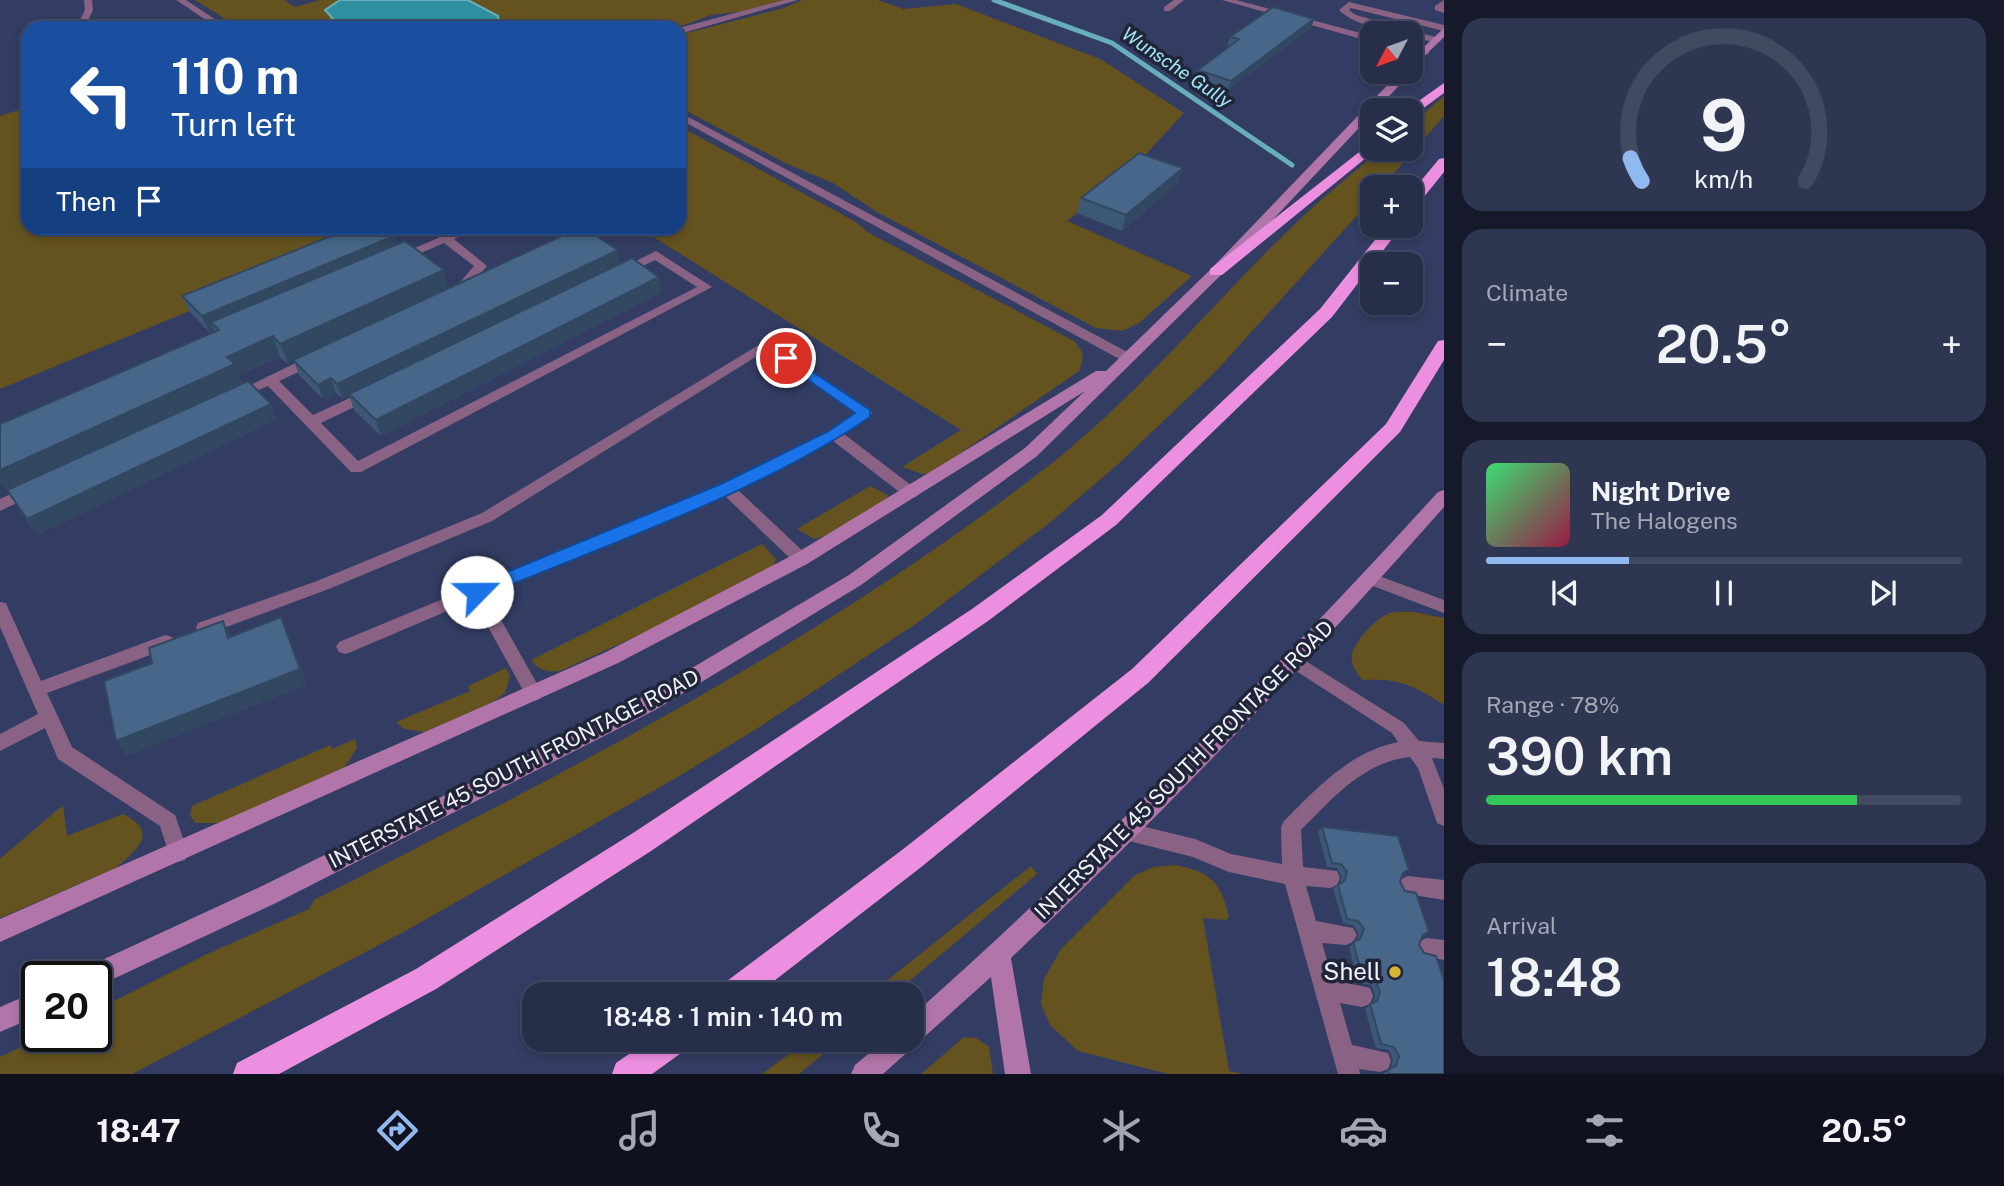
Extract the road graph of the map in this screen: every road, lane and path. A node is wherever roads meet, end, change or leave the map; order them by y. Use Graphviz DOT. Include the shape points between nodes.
graph roads {
  1 [pos="88,0"];
  2 [pos="180,0"];
  3 [pos="794,0"];
  4 [pos="1180,0"];
  5 [pos="1226,0"];
  6 [pos="1444,3"];
  7 [pos="1167,9"];
  8 [pos="1444,10"];
  9 [pos="84,20"];
  10 [pos="213,21"];
  11 [pos="686,29"];
  12 [pos="1441,33"];
  13 [pos="1360,36"];
  14 [pos="1424,53"];
  15 [pos="1395,84"];
  16 [pos="1444,87"];
  17 [pos="1423,104"];
  18 [pos="686,119"];
  19 [pos="1360,156"];
  20 [pos="1444,162"];
  21 [pos="1423,189"];
  22 [pos="452,235"];
  23 [pos="444,238"];
  24 [pos="1384,238"];
  25 [pos="381,266"];
  26 [pos="1216,272"];
  27 [pos="607,279"];
  28 [pos="446,299"];
  29 [pos="1444,345"];
  30 [pos="333,351"];
  31 [pos="1128,358"];
  32 [pos="270,380"];
  33 [pos="385,386"];
  34 [pos="221,402"];
  35 [pos="311,422"];
  36 [pos="834,434"];
  37 [pos="48,482"];
  38 [pos="726,488"];
  39 [pos="911,494"];
  40 [pos="1444,496"];
  41 [pos="0,506"];
  42 [pos="801,559"];
  43 [pos="1371,579"];
  44 [pos="477,592"];
  45 [pos="1444,607"];
  46 [pos="2,616"];
  47 [pos="345,647"];
  48 [pos="1296,662"];
  49 [pos="37,690"];
  50 [pos="534,694"];
  51 [pos="49,717"];
  52 [pos="0,743"];
  53 [pos="1415,746"];
  54 [pos="1444,751"];
  55 [pos="1444,817"];
  56 [pos="1129,832"];
  57 [pos="178,853"];
  58 [pos="1293,876"];
  59 [pos="1330,878"];
  60 [pos="1408,886"];
  61 [pos="1444,890"];
  62 [pos="0,931"];
  63 [pos="1310,931"];
  64 [pos="1346,935"];
  65 [pos="999,955"];
  66 [pos="112,967"];
  67 [pos="749,982"];
  68 [pos="1325,989"];
  69 [pos="1362,996"];
  70 [pos="21,1010"];
  71 [pos="0,1020"];
  72 [pos="924,1021"];
  73 [pos="657,1052"];
  74 [pos="889,1052"];
  75 [pos="1380,1062"];
  76 [pos="1346,1064"];
  77 [pos="248,1074"];
  78 [pos="627,1074"];
  79 [pos="864,1074"];
  80 [pos="1018,1074"];
  1 -- 9 [label="lane"];
  2 -- 10 [label="lane"];
  3 -- 11 [label="lane"];
  4 -- 7 [label="lane"];
  5 -- 13 [label="lane"];
  6 -- 8 [label="lane" via="1438,8"];
  12 -- 12 [label="lane" via="1371,9 1349,5 1343,10 1353,17"];
  12 -- 14 [label="main road"];
  15 -- 26 [label="main road, INTERSTATE 45 SOUTH FRONTAGE ROAD"];
  16 -- 17 [label="highway"];
  18 -- 31 [label="lane"];
  19 -- 26 [label="highway"];
  20 -- 21 [label="highway"];
  22 -- 23 [label="lane"];
  23 -- 25 [label="lane"];
  23 -- 28 [label="lane" via="481,265 458,293"];
  24 -- 77 [label="highway" via="1325,313 1109,520 980,615 642,842 426,979"];
  26 -- 31 [label="main road, INTERSTATE 45 SOUTH FRONTAGE ROAD"];
  27 -- 35 [label="lane" via="656,255 706,287 356,468"];
  29 -- 67 [label="highway" via="1393,428 1140,676"];
  30 -- 32 [label="lane"];
  31 -- 39 [label="main road"];
  31 -- 66 [label="main road, INTERSTATE 45 SOUTH FRONTAGE ROAD" via="1031,452 855,580 650,703 268,895"];
  32 -- 34 [label="lane"];
  32 -- 35 [label="lane"];
  33 -- 35 [label="lane"];
  36 -- 38 [label="lane"];
  36 -- 39 [label="lane"];
  36 -- 49 [label="lane" via="865,414 767,344 487,517 323,585"];
  37 -- 41 [label="lane"];
  38 -- 42 [label="lane"];
  38 -- 44 [label="lane"];
  39 -- 42 [label="main road"];
  40 -- 43 [label="main road, INTERSTATE 45 SOUTH FRONTAGE ROAD"];
  42 -- 50 [label="main road"];
  43 -- 45 [label="lane"];
  43 -- 48 [label="main road, INTERSTATE 45 SOUTH FRONTAGE ROAD"];
  44 -- 47 [label="lane"];
  44 -- 50 [label="lane"];
  46 -- 49 [label="lane"];
  48 -- 53 [label="lane" via="1398,728"];
  48 -- 56 [label="main road, INTERSTATE 45 SOUTH FRONTAGE ROAD"];
  49 -- 51 [label="lane"];
  50 -- 57 [label="main road"];
  51 -- 52 [label="lane"];
  51 -- 57 [label="lane" via="65,753 168,821"];
  53 -- 54 [label="lane"];
  53 -- 55 [label="lane"];
  53 -- 58 [label="lane" via="1386,751 1346,773 1291,827"];
  56 -- 58 [label="lane" via="1195,848 1229,863"];
  56 -- 65 [label="main road, INTERSTATE 45 SOUTH FRONTAGE ROAD"];
  57 -- 62 [label="main road"];
  58 -- 59 [label="lane"];
  58 -- 63 [label="lane"];
  60 -- 61 [label="lane"];
  63 -- 64 [label="lane"];
  63 -- 68 [label="lane"];
  65 -- 72 [label="main road, INTERSTATE 45 SOUTH FRONTAGE ROAD"];
  65 -- 80 [label="main road"];
  68 -- 69 [label="lane"];
  68 -- 76 [label="lane"];
  70 -- 71 [label="main road"];
  73 -- 78 [label="highway"];
  74 -- 79 [label="main road"];
  75 -- 76 [label="lane"];
}
